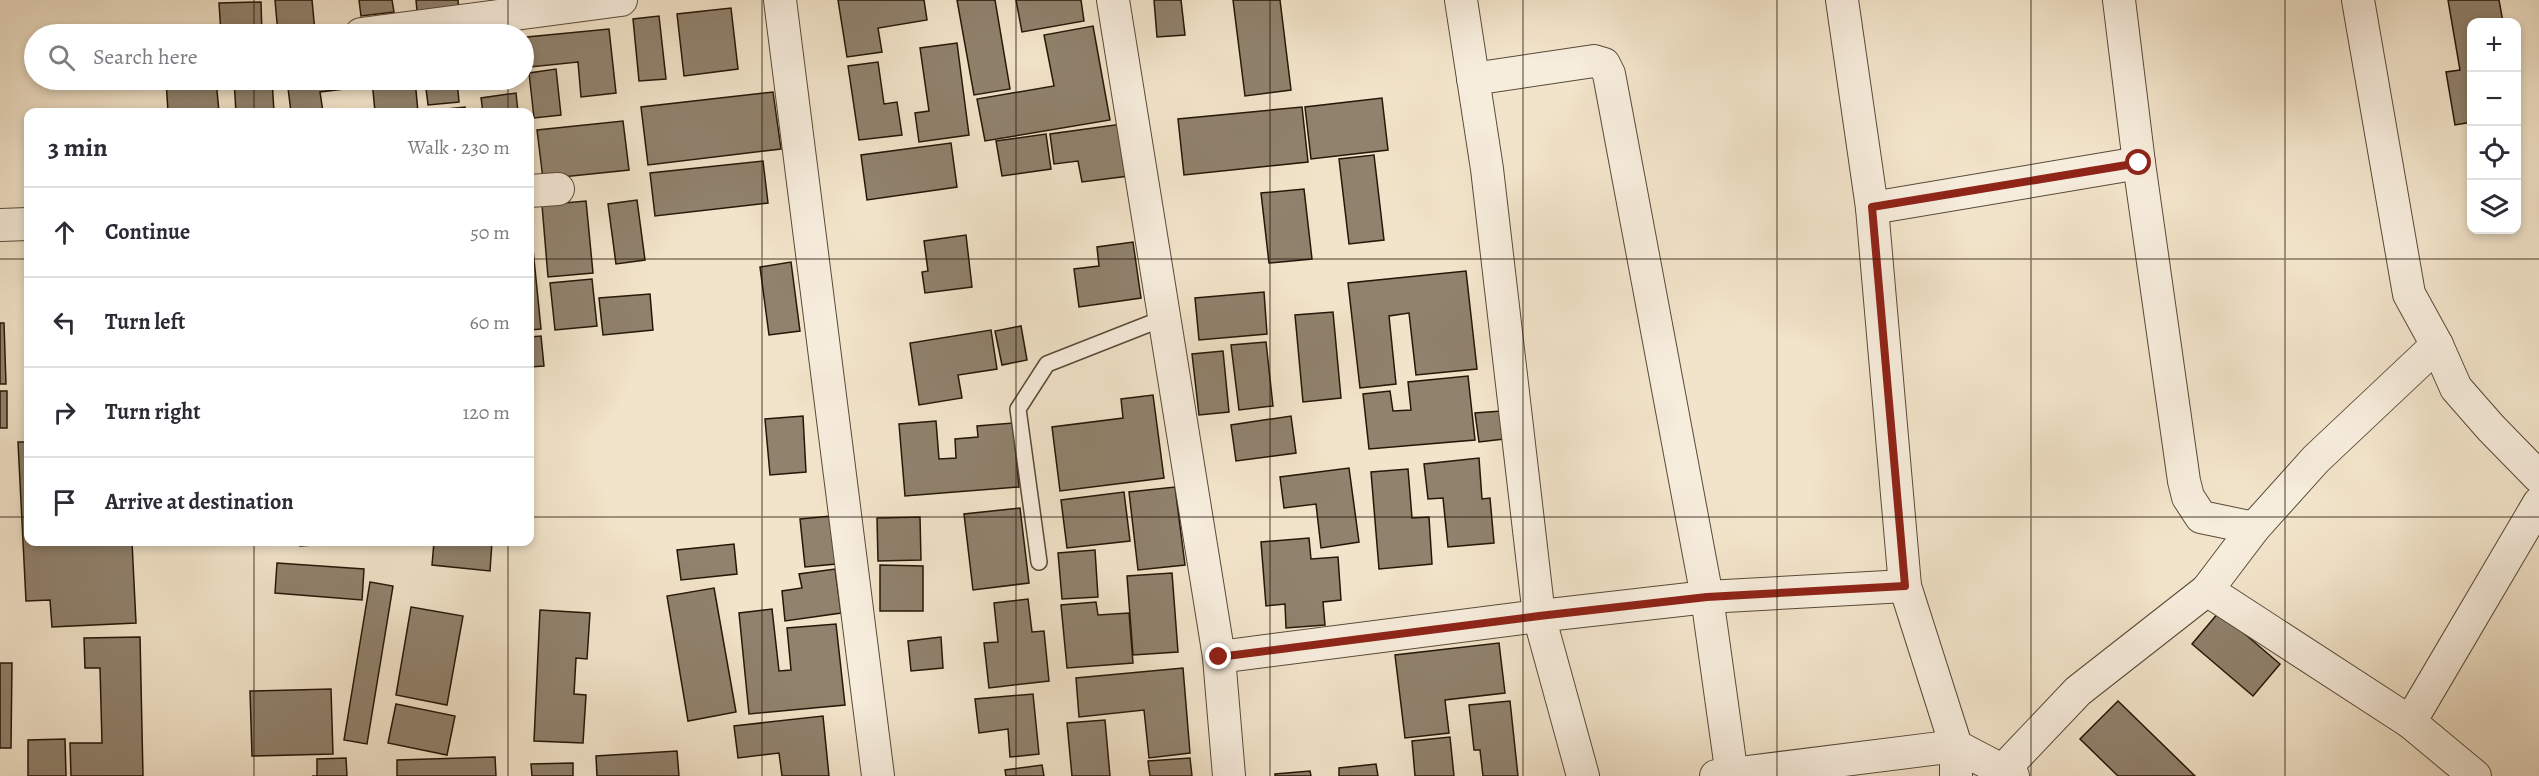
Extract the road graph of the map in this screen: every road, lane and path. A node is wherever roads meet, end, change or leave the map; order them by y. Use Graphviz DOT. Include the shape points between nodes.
graph roads {
  1 [pos="621,0"];
  2 [pos="780,0"];
  3 [pos="1113,0"];
  4 [pos="1461,0"];
  5 [pos="1842,0"];
  6 [pos="2119,0"];
  7 [pos="2358,0"];
  8 [pos="437,24"];
  9 [pos="1473,79"];
  10 [pos="2139,163"];
  11 [pos="1872,207"];
  12 [pos="24,224"];
  13 [pos="0,225"];
  14 [pos="1164,318"];
  15 [pos="2437,345"];
  16 [pos="2539,477"];
  17 [pos="2539,503"];
  18 [pos="2254,528"];
  19 [pos="1039,562"];
  20 [pos="1905,586"];
  21 [pos="2207,590"];
  22 [pos="1707,597"];
  23 [pos="1539,616"];
  24 [pos="1219,657"];
  25 [pos="2410,722"];
  26 [pos="1956,761"];
  27 [pos="2008,773"];
  28 [pos="1726,775"];
  29 [pos="878,776"];
  30 [pos="1229,776"];
  31 [pos="1582,776"];
  32 [pos="2475,776"];
  1 -- 8 [label="street"];
  2 -- 29 [label="street"];
  3 -- 14 [label="street"];
  4 -- 9 [label="street"];
  5 -- 11 [label="street"];
  6 -- 10 [label="street"];
  7 -- 15 [label="street" via="2409,294"];
  9 -- 22 [label="street" via="1594,61 1604,64 1610,74"];
  9 -- 23 [label="street"];
  10 -- 11 [label="street"];
  10 -- 18 [label="street" via="2188,497 2201,516"];
  11 -- 20 [label="street"];
  12 -- 13 [label="street"];
  14 -- 19 [label="lane" via="1047,364 1018,409"];
  14 -- 24 [label="street"];
  15 -- 16 [label="street" via="2456,388"];
  15 -- 18 [label="street" via="2316,459"];
  17 -- 25 [label="street"];
  18 -- 21 [label="street"];
  20 -- 22 [label="street"];
  20 -- 26 [label="street"];
  21 -- 25 [label="street"];
  21 -- 27 [label="street" via="2078,691"];
  22 -- 23 [label="street"];
  22 -- 28 [label="street"];
  23 -- 24 [label="street"];
  23 -- 31 [label="street"];
  24 -- 30 [label="street"];
  25 -- 32 [label="street"];
  26 -- 27 [label="street"];
  26 -- 28 [label="street"];
}
